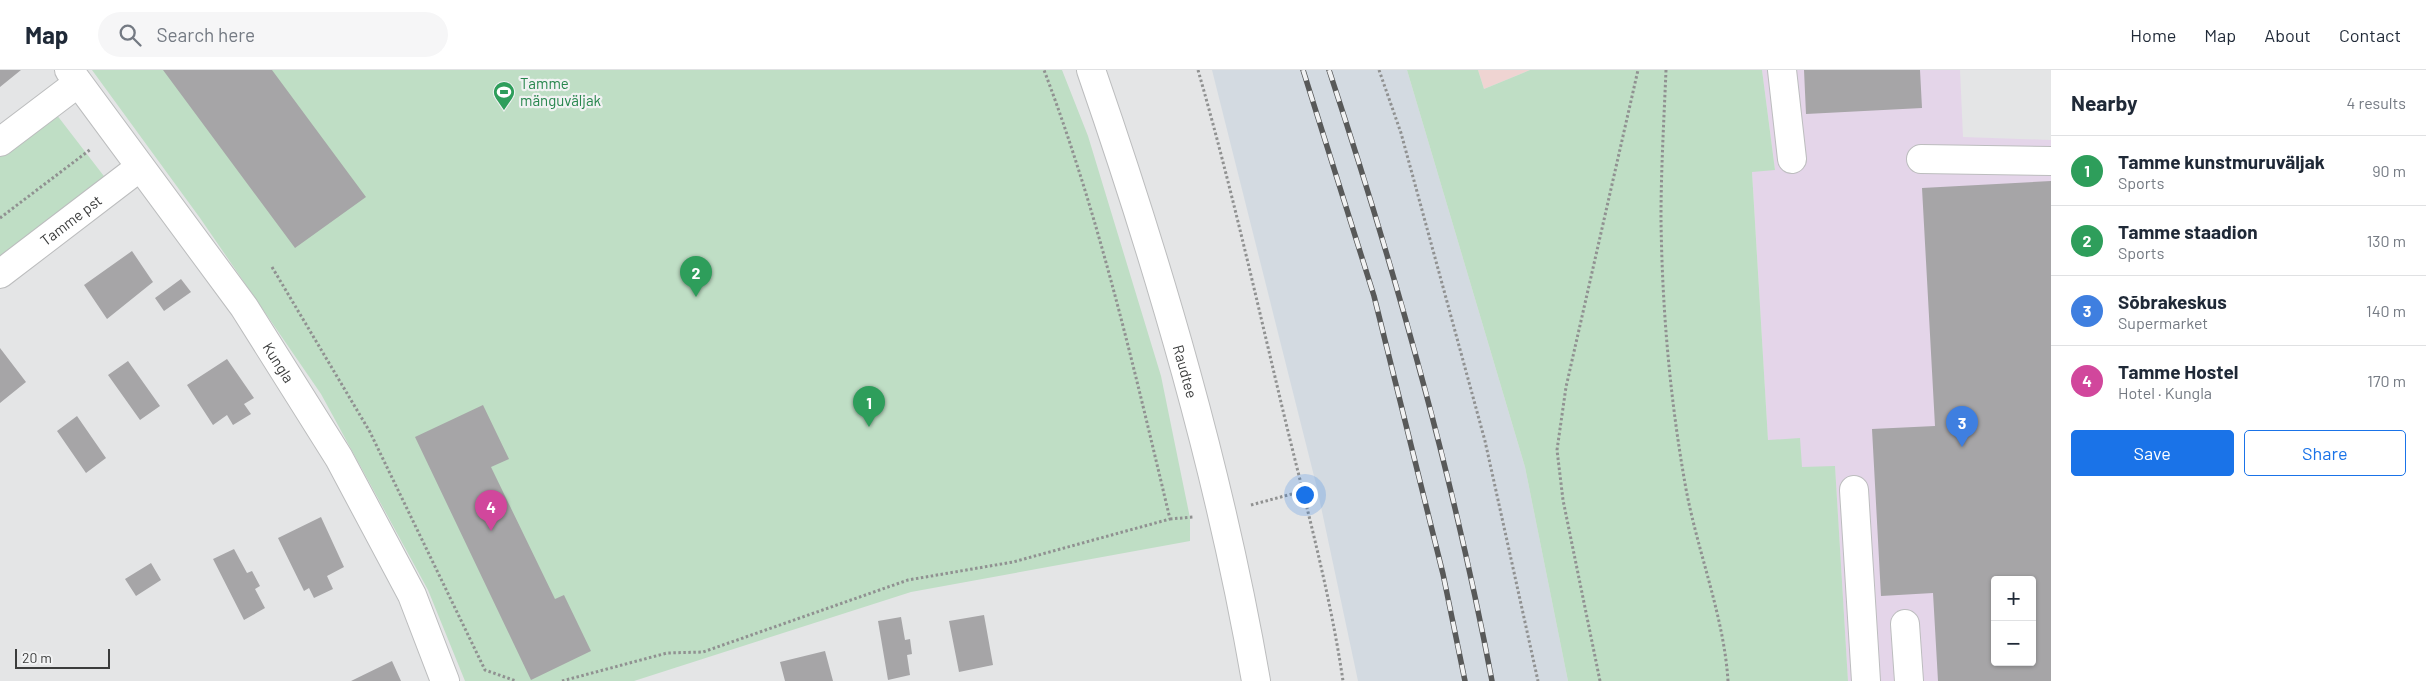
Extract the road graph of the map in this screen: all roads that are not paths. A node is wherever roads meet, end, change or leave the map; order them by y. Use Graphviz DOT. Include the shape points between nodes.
graph roads {
  1 [pos="1091,70"];
  2 [pos="1782,70"];
  3 [pos="74,76"];
  4 [pos="0,142"];
  5 [pos="1792,159"];
  6 [pos="1921,159"];
  7 [pos="2051,161"];
  8 [pos="140,167"];
  9 [pos="0,274"];
  10 [pos="1854,490"];
  11 [pos="1906,624"];
  12 [pos="446,681"];
  13 [pos="1256,681"];
  14 [pos="1866,681"];
  15 [pos="1909,681"];
  1 -- 13 [label="street, Raudtee" via="1153,261 1196,412 1235,571"];
  2 -- 5 [label="street"];
  3 -- 4 [label="street"];
  3 -- 8 [label="street, Kungla"];
  6 -- 7 [label="street"];
  8 -- 9 [label="street, Tamme pst"];
  8 -- 12 [label="street, Kungla" via="244,307 339,458 412,595"];
  10 -- 14 [label="street"];
  11 -- 15 [label="street"];
}
